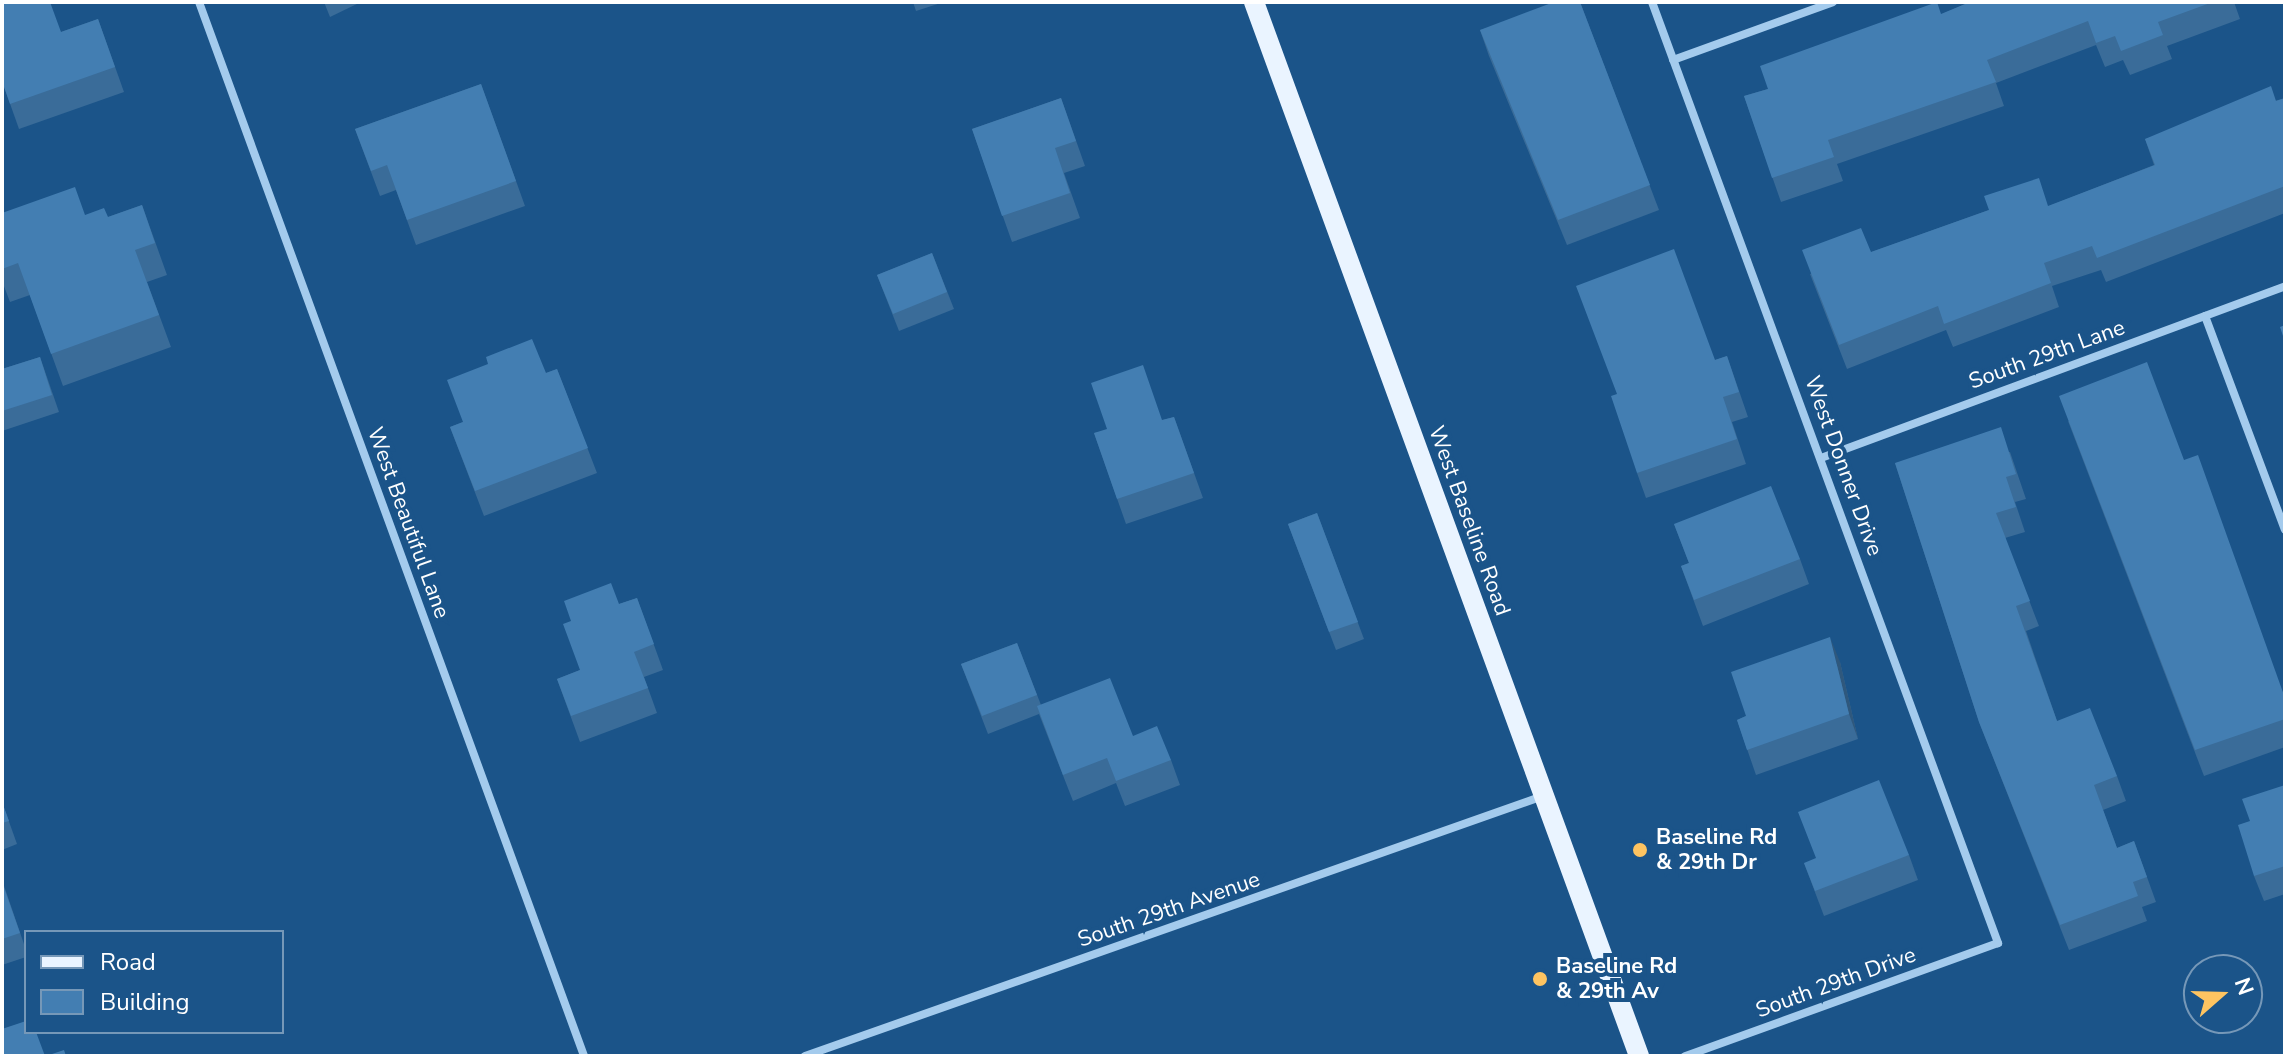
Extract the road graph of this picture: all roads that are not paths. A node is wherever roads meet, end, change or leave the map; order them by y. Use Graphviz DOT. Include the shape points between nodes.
graph roads {
  1 [pos="199,2"];
  2 [pos="1254,2"];
  3 [pos="1652,2"];
  4 [pos="1833,2"];
  5 [pos="1673,60"];
  6 [pos="2285,286"];
  7 [pos="2205,316"];
  8 [pos="1821,458"];
  9 [pos="2285,530"];
  10 [pos="1544,796"];
  11 [pos="1998,943"];
  12 [pos="584,1056"];
  13 [pos="805,1056"];
  14 [pos="1639,1056"];
  15 [pos="1685,1056"];
  1 -- 12 [label="street, West Beautiful Lane"];
  2 -- 10 [label="main road, West Baseline Road"];
  3 -- 5 [label="street, West Donner Drive"];
  4 -- 5 [label="street"];
  5 -- 8 [label="street, West Donner Drive"];
  6 -- 7 [label="street, South 29th Lane"];
  7 -- 8 [label="street, South 29th Lane"];
  7 -- 9 [label="street"];
  8 -- 11 [label="street, West Donner Drive"];
  10 -- 13 [label="street, South 29th Avenue"];
  10 -- 14 [label="main road, West Baseline Road"];
  11 -- 15 [label="street, South 29th Drive"];
}
